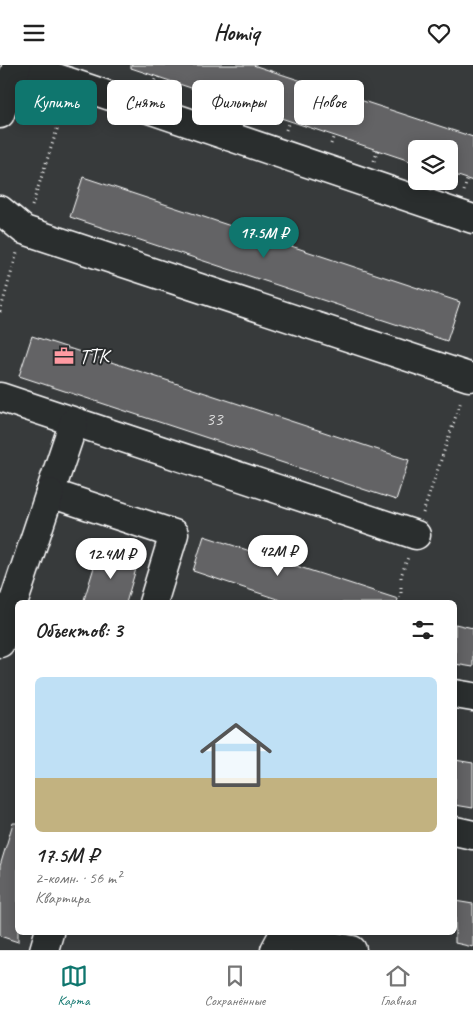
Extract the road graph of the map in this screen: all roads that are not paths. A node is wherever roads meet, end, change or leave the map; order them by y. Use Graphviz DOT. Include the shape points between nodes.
graph roads {
  1 [pos="17,65"];
  2 [pos="0,114"];
  3 [pos="0,210"];
  4 [pos="473,219"];
  5 [pos="469,377"];
  6 [pos="0,397"];
  7 [pos="74,422"];
  8 [pos="50,493"];
  9 [pos="416,535"];
  10 [pos="157,600"];
  11 [pos="0,643"];
  12 [pos="457,694"];
  13 [pos="473,697"];
  14 [pos="457,831"];
  15 [pos="473,835"];
  16 [pos="48,935"];
  17 [pos="280,940"];
  18 [pos="44,950"];
  19 [pos="352,950"];
  1 -- 2 [label="main road"];
  1 -- 4 [label="main road"];
  3 -- 5 [label="main road" via="24,230"];
  6 -- 7 [label="main road"];
  7 -- 8 [label="main road"];
  7 -- 9 [label="main road"];
  8 -- 10 [label="main road" via="174,534"];
  8 -- 11 [label="main road"];
  12 -- 13 [label="main road"];
  14 -- 15 [label="main road"];
  16 -- 18 [label="main road"];
  17 -- 19 [label="main road"];
}
